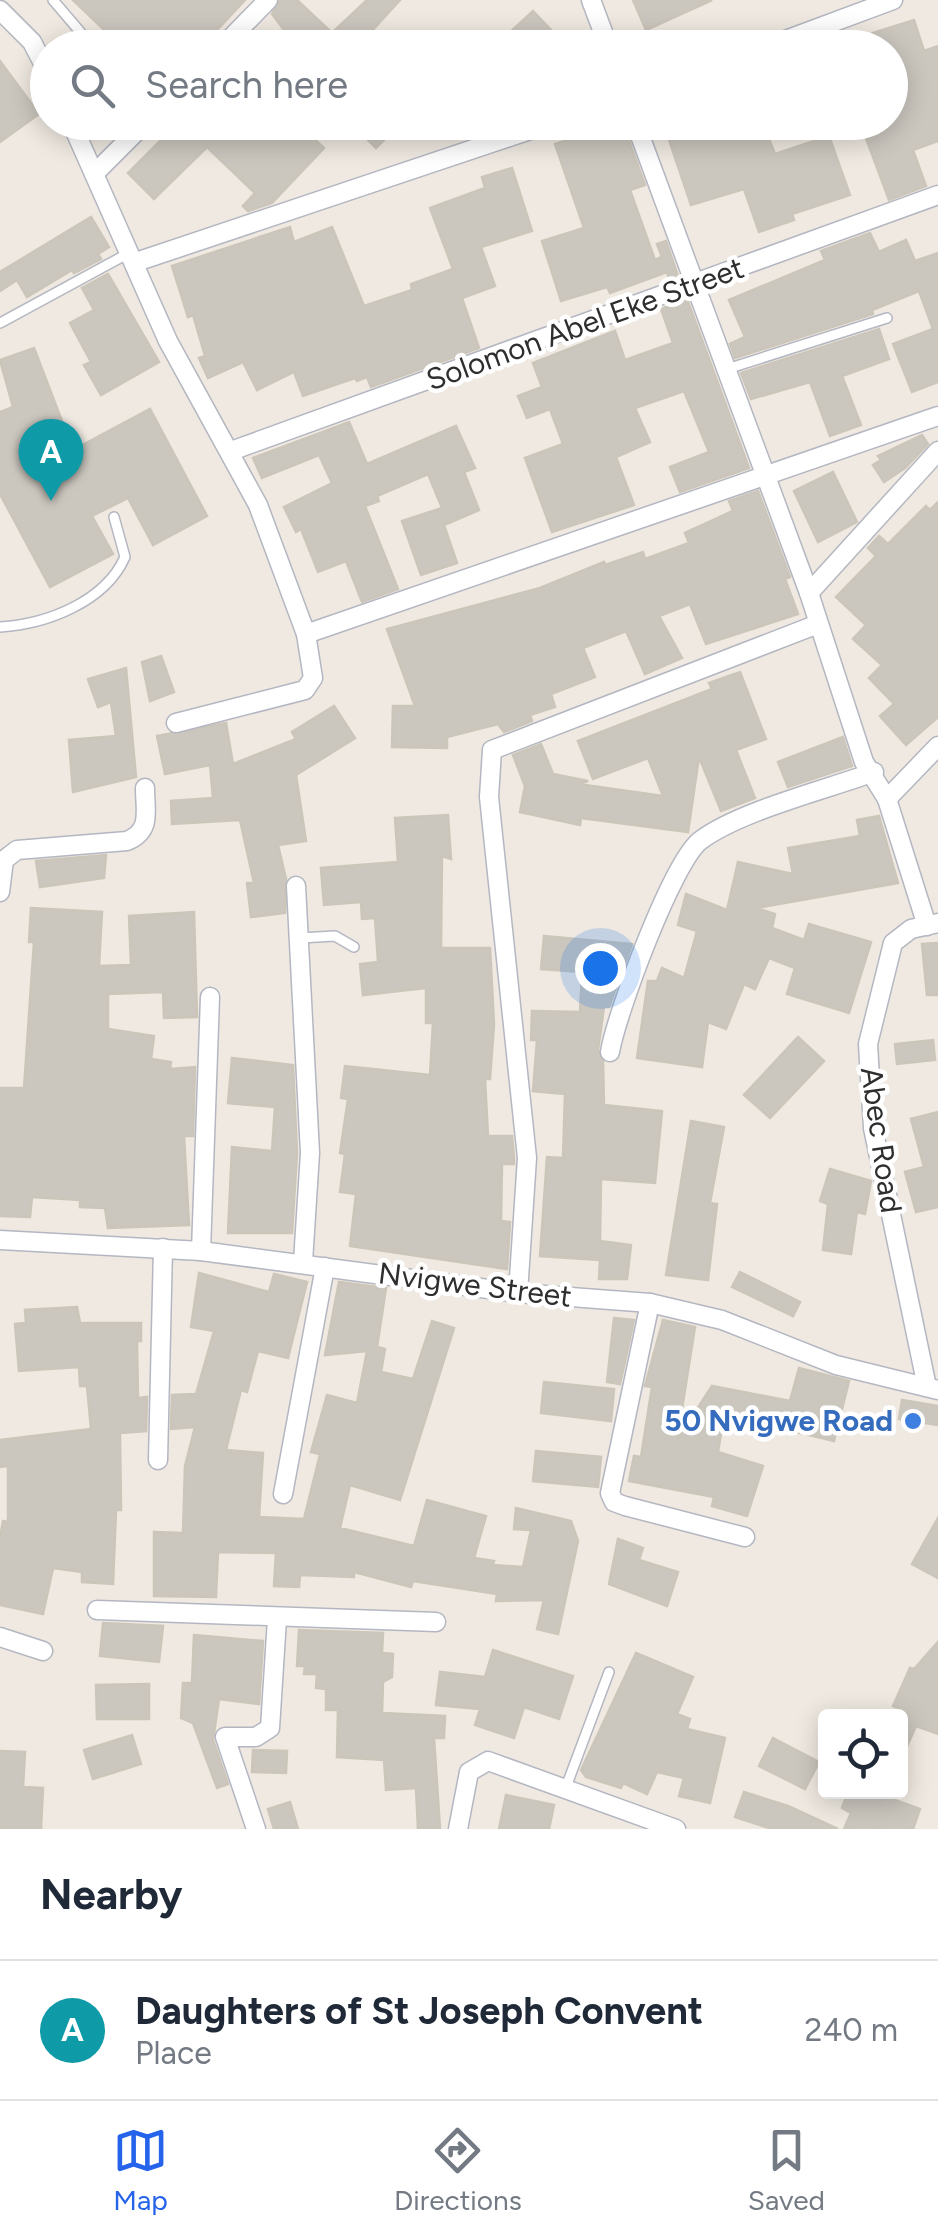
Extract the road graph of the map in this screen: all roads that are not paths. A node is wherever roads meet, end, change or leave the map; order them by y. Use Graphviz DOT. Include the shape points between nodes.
graph roads {
  1 [pos="53,0"];
  2 [pos="268,0"];
  3 [pos="591,0"];
  4 [pos="892,0"];
  5 [pos="0,10"];
  6 [pos="79,30"];
  7 [pos="239,30"];
  8 [pos="602,30"];
  9 [pos="812,30"];
  10 [pos="30,40"];
  11 [pos="80,140"];
  12 [pos="128,140"];
  13 [pos="498,140"];
  14 [pos="642,140"];
  15 [pos="94,173"];
  16 [pos="938,195"];
  17 [pos="133,257"];
  18 [pos="692,285"];
  19 [pos="886,318"];
  20 [pos="0,323"];
  21 [pos="724,370"];
  22 [pos="938,418"];
  23 [pos="232,451"];
  24 [pos="938,451"];
  25 [pos="764,474"];
  26 [pos="114,516"];
  27 [pos="809,592"];
  28 [pos="818,624"];
  29 [pos="0,627"];
  30 [pos="306,634"];
  31 [pos="176,723"];
  32 [pos="938,746"];
  33 [pos="874,772"];
  34 [pos="145,788"];
  35 [pos="886,798"];
  36 [pos="296,886"];
  37 [pos="0,892"];
  38 [pos="932,924"];
  39 [pos="300,938"];
  40 [pos="354,947"];
  41 [pos="210,997"];
  42 [pos="610,1052"];
  43 [pos="0,1240"];
  44 [pos="163,1248"];
  45 [pos="201,1250"];
  46 [pos="303,1262"];
  47 [pos="325,1267"];
  48 [pos="518,1293"];
  49 [pos="650,1302"];
  50 [pos="932,1388"];
  51 [pos="158,1460"];
  52 [pos="283,1494"];
  53 [pos="745,1536"];
  54 [pos="96,1610"];
  55 [pos="277,1619"];
  56 [pos="436,1622"];
  57 [pos="0,1638"];
  58 [pos="42,1651"];
  59 [pos="608,1672"];
  60 [pos="566,1786"];
  61 [pos="256,1829"];
  62 [pos="458,1829"];
  63 [pos="676,1829"];
  1 -- 6 [label="lane"];
  2 -- 7 [label="street"];
  3 -- 8 [label="street"];
  4 -- 9 [label="street"];
  5 -- 10 [label="street"];
  11 -- 15 [label="street"];
  12 -- 15 [label="street"];
  13 -- 17 [label="street"];
  14 -- 18 [label="street"];
  15 -- 17 [label="street"];
  16 -- 18 [label="street, Solomon Abel Eke Street"];
  17 -- 20 [label="lane"];
  17 -- 23 [label="street" via="168,341"];
  18 -- 21 [label="street"];
  18 -- 23 [label="street, Solomon Abel Eke Street"];
  19 -- 21 [label="lane"];
  21 -- 25 [label="street"];
  22 -- 25 [label="street"];
  23 -- 30 [label="street"];
  24 -- 27 [label="street"];
  25 -- 27 [label="street"];
  25 -- 30 [label="street"];
  26 -- 29 [label="lane" via="125,557 108,584 42,621"];
  27 -- 28 [label="street"];
  28 -- 33 [label="street" via="864,762"];
  28 -- 48 [label="street" via="492,750 489,796 527,1158"];
  30 -- 31 [label="street" via="313,678 306,690"];
  32 -- 35 [label="street"];
  33 -- 35 [label="street"];
  33 -- 42 [label="street" via="734,823 696,844 618,1012"];
  34 -- 37 [label="street" via="140,836 17,850 4,860"];
  35 -- 38 [label="street"];
  36 -- 39 [label="street"];
  38 -- 50 [label="street, Abec Road" via="900,936 888,956 868,1044 867,1084"];
  39 -- 40 [label="lane" via="335,936"];
  39 -- 46 [label="street" via="310,1153"];
  41 -- 45 [label="street"];
  43 -- 44 [label="street, Nvigwe Street"];
  44 -- 45 [label="street, Nvigwe Street"];
  44 -- 51 [label="street"];
  45 -- 46 [label="street, Nvigwe Street"];
  46 -- 47 [label="street, Nvigwe Street"];
  47 -- 48 [label="street, Nvigwe Street"];
  47 -- 52 [label="street"];
  48 -- 49 [label="street, Nvigwe Street"];
  49 -- 50 [label="street, Nvigwe Street" via="722,1320 836,1365"];
  49 -- 53 [label="street" via="610,1484 614,1502"];
  54 -- 55 [label="street"];
  55 -- 56 [label="street"];
  55 -- 61 [label="street" via="270,1728 256,1737 224,1736"];
  57 -- 58 [label="street"];
  59 -- 60 [label="lane"];
  60 -- 62 [label="street" via="502,1762 480,1762 470,1772"];
  60 -- 63 [label="street"];
}
